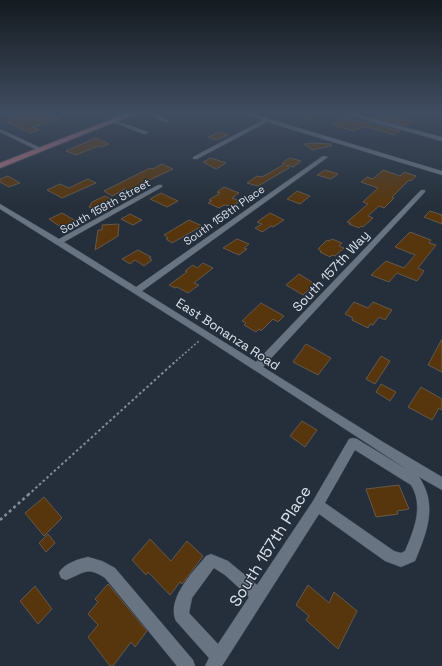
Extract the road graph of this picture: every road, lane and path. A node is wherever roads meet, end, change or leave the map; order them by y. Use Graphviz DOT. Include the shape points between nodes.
graph roads {
  1 [pos="29,144"];
  2 [pos="56,144"];
  3 [pos="221,144"];
  4 [pos="347,144"];
  5 [pos="41,150"];
  6 [pos="325,157"];
  7 [pos="195,158"];
  8 [pos="0,166"];
  9 [pos="442,173"];
  10 [pos="160,186"];
  11 [pos="423,191"];
  12 [pos="0,206"];
  13 [pos="59,242"];
  14 [pos="136,291"];
  15 [pos="206,334"];
  16 [pos="257,367"];
  17 [pos="442,484"];
  18 [pos="317,505"];
  19 [pos="0,520"];
  20 [pos="66,573"];
  21 [pos="258,596"];
  22 [pos="216,662"];
  23 [pos="187,666"];
  1 -- 5 [label="street"];
  2 -- 5 [label="main road"];
  3 -- 7 [label="street"];
  4 -- 9 [label="street"];
  5 -- 8 [label="main road"];
  6 -- 14 [label="street, South 158th Place"];
  10 -- 13 [label="street, South 159th Street"];
  11 -- 16 [label="street, South 157th Way"];
  12 -- 13 [label="street, East Bonanza Road"];
  13 -- 14 [label="street, East Bonanza Road"];
  14 -- 15 [label="street, East Bonanza Road"];
  15 -- 16 [label="street, East Bonanza Road"];
  15 -- 19 [label="path"];
  16 -- 17 [label="street, East Bonanza Road"];
  18 -- 18 [label="street, South 157th Place" via="353,443 415,480 422,488 425,499 420,529 410,556 401,560 390,556"];
  18 -- 21 [label="street, South 157th Place"];
  20 -- 23 [label="street" via="83,564 96,564 110,573"];
  21 -- 22 [label="street, South 157th Place"];
  21 -- 22 [label="street" via="218,561 211,561 185,594 180,608 181,616"];
}
